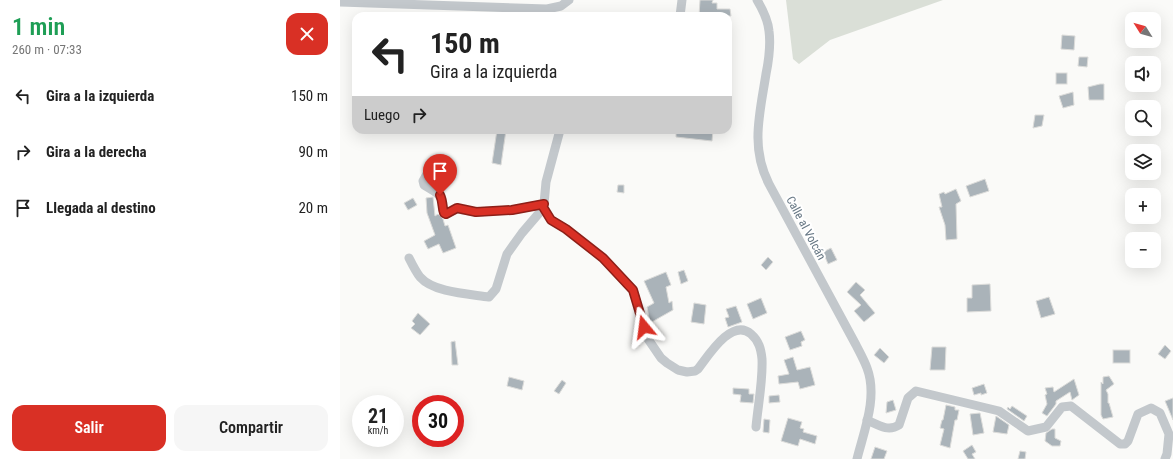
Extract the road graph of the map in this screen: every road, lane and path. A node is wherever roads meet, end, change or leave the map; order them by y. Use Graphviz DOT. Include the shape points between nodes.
graph roads {
  1 [pos="569,0"];
  2 [pos="682,0"];
  3 [pos="757,0"];
  4 [pos="340,2"];
  5 [pos="376,2"];
  6 [pos="436,3"];
  7 [pos="680,12"];
  8 [pos="559,134"];
  9 [pos="434,167"];
  10 [pos="544,205"];
  11 [pos="409,258"];
  12 [pos="867,420"];
  13 [pos="756,427"];
  14 [pos="857,459"];
  15 [pos="1165,459"];
  1 -- 6 [label="street" via="561,6 547,9"];
  2 -- 7 [label="street"];
  3 -- 12 [label="street, Calle al Volcán" via="766,19 770,43 758,125 757,144 760,161 769,184 867,368 871,393"];
  4 -- 5 [label="street"];
  5 -- 6 [label="street"];
  8 -- 10 [label="street" via="546,182"];
  9 -- 10 [label="street" via="423,181 424,185 440,195 443,201 442,208 446,214 457,208 476,212"];
  10 -- 11 [label="street" via="507,254 496,289 489,297 450,292 433,286 420,278"];
  10 -- 13 [label="street" via="551,220 603,258 633,290 648,339 658,354 678,370 687,372 698,369 728,334 741,329 751,333 760,346 762,359"];
  12 -- 14 [label="street, Calle al Volcán"];
  12 -- 15 [label="street" via="885,429 895,427 899,424 908,398 916,390 999,411 1028,431 1046,427 1062,407 1071,406 1120,444 1125,444 1138,414 1151,408 1160,413 1169,434"];
}
